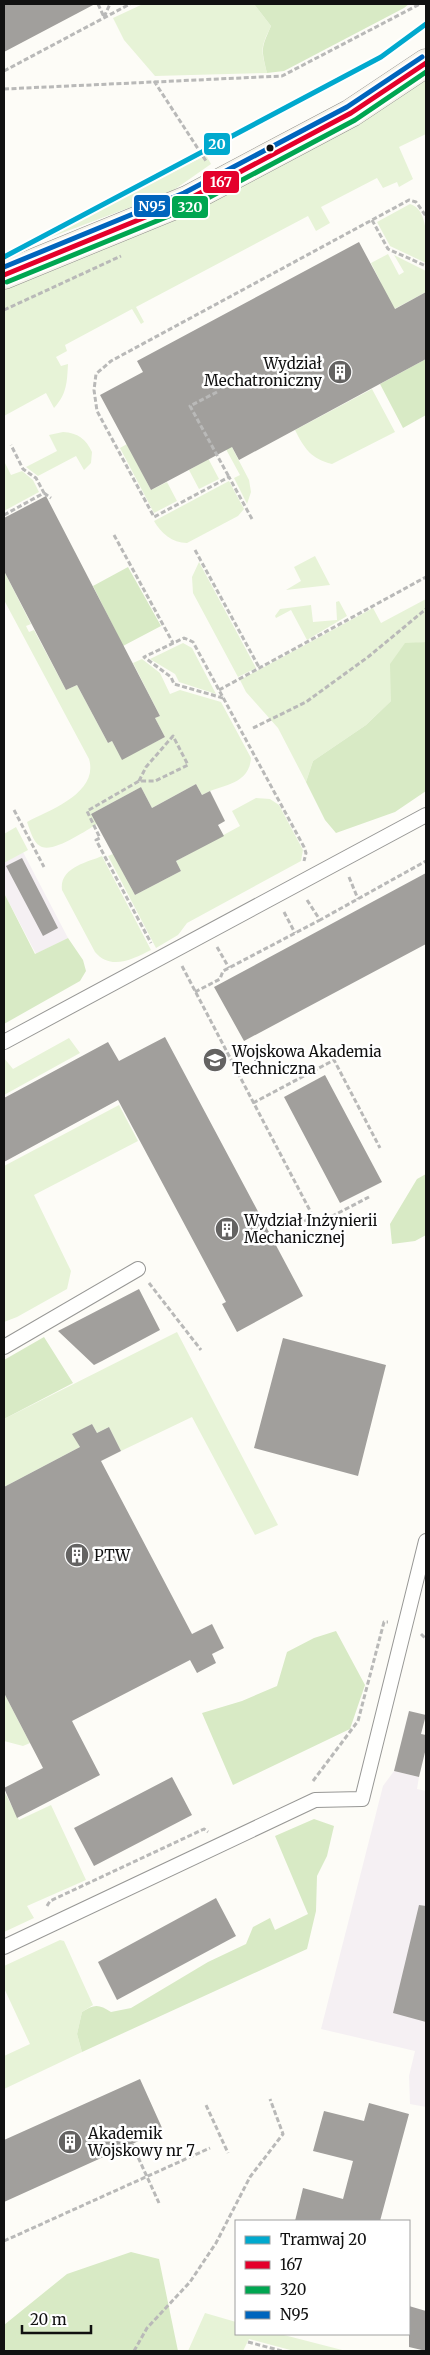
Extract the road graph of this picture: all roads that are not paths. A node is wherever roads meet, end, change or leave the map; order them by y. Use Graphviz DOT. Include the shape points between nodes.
graph roads {
  1 [pos="426,63"];
  2 [pos="4,275"];
  3 [pos="426,816"];
  4 [pos="4,1042"];
  5 [pos="138,1269"];
  6 [pos="4,1347"];
  7 [pos="426,1541"];
  8 [pos="421,1587"];
  9 [pos="4,1947"];
  1 -- 2 [label="street" via="351,113 187,200"];
  3 -- 4 [label="lane"];
  5 -- 6 [label="lane"];
  7 -- 8 [label="lane"];
  8 -- 9 [label="lane" via="404,1626 362,1799 315,1800"];
}
